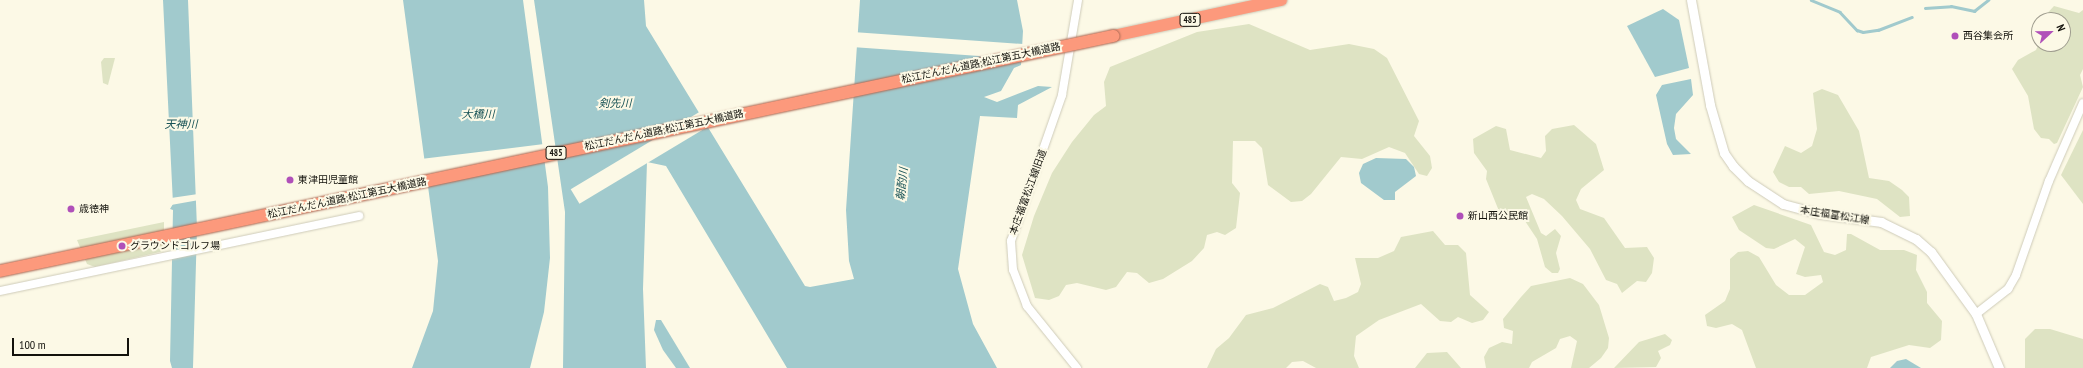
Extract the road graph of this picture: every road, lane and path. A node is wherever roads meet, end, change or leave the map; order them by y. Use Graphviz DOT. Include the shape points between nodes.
graph roads {
  1 [pos="1078,0"];
  2 [pos="1281,0"];
  3 [pos="1691,0"];
  4 [pos="1272,2"];
  5 [pos="2083,103"];
  6 [pos="359,216"];
  7 [pos="0,271"];
  8 [pos="0,291"];
  9 [pos="1976,314"];
  10 [pos="1077,368"];
  11 [pos="1999,368"];
  1 -- 10 [label="street, 本庄福富松江線旧道" via="1062,95 1011,240 1013,270 1026,306"];
  2 -- 4 [label="highway, 松江だんだん道路;松江第五大橋道路 / 485"];
  3 -- 9 [label="main road, 本庄福富松江線" via="1710,105 1724,153 1733,166 1748,181 1783,204 1814,213 1881,222 1916,239 1931,252"];
  4 -- 7 [label="highway, 松江だんだん道路;松江第五大橋道路 / 485, bridge"];
  5 -- 9 [label="street" via="2049,181 2016,275 2008,289"];
  6 -- 8 [label="street"];
  9 -- 11 [label="main road, 本庄福富松江線"];
}
